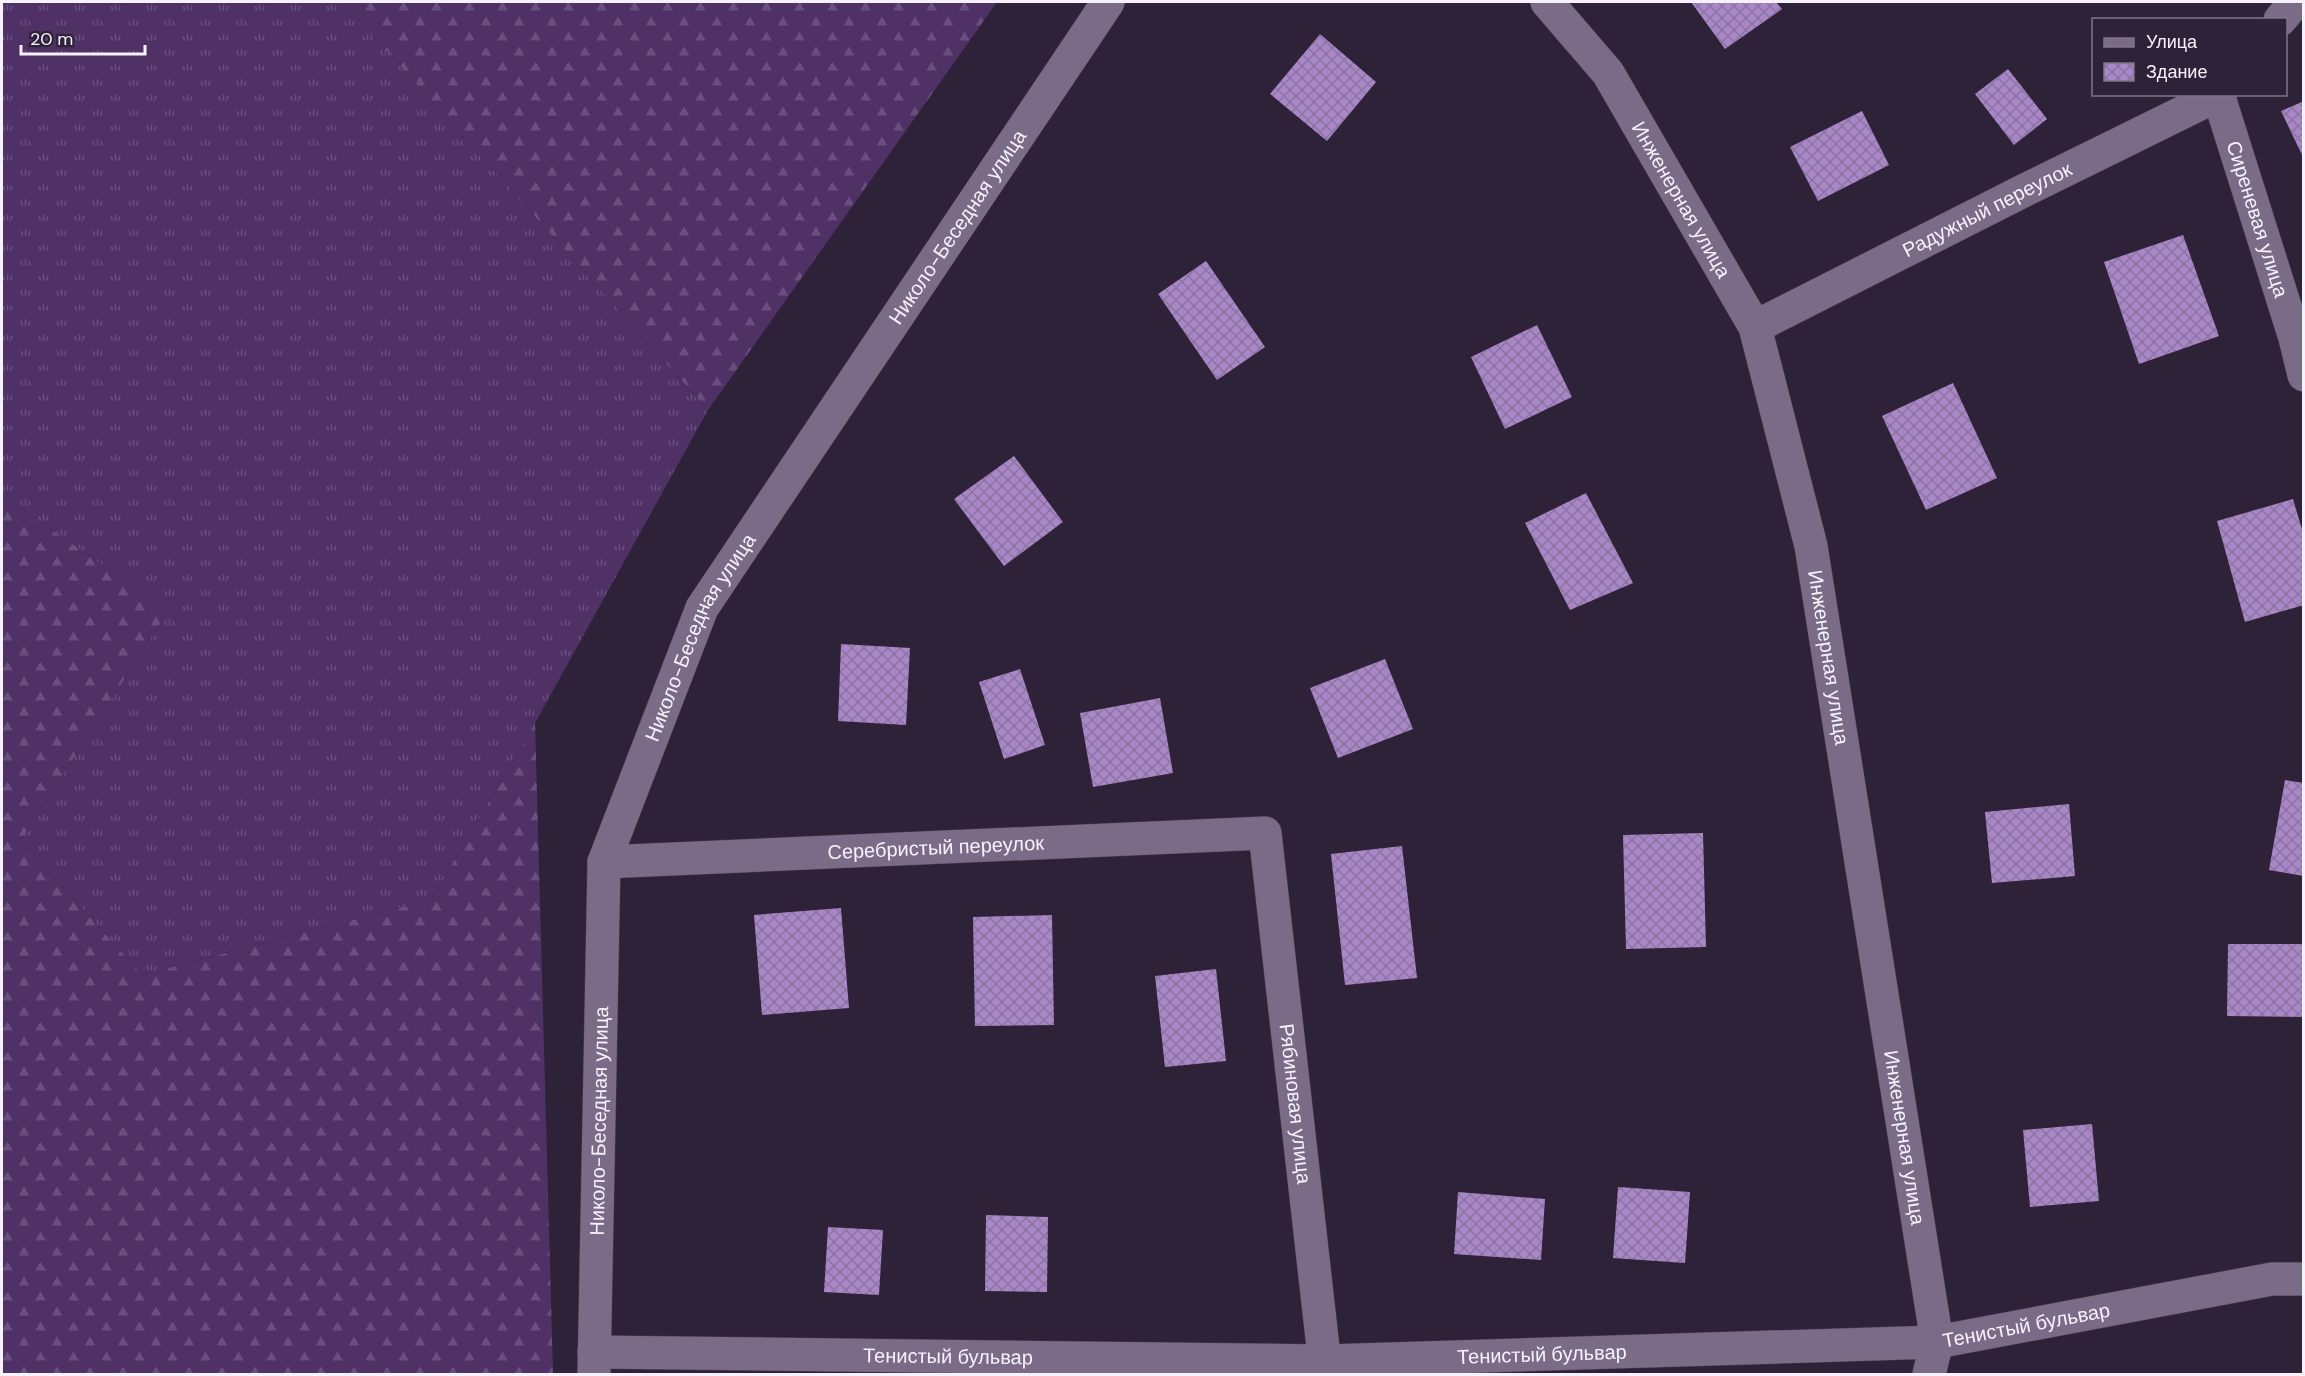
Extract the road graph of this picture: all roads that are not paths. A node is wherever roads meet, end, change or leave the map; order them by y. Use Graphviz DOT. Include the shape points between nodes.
graph roads {
  1 [pos="1108,2"];
  2 [pos="1547,2"];
  3 [pos="2295,2"];
  4 [pos="2282,18"];
  5 [pos="2217,96"];
  6 [pos="2219,96"];
  7 [pos="1755,327"];
  8 [pos="2304,375"];
  9 [pos="1265,833"];
  10 [pos="604,862"];
  11 [pos="2304,1279"];
  12 [pos="1937,1342"];
  13 [pos="594,1363"];
  14 [pos="1326,1368"];
  15 [pos="1929,1374"];
  1 -- 10 [label="street, Николо-Беседная улица" via="702,608"];
  2 -- 7 [label="street, Инженерная улица" via="1608,73"];
  3 -- 4 [label="street"];
  5 -- 7 [label="street, Радужный переулок"];
  6 -- 8 [label="street, Сиреневая улица"];
  7 -- 12 [label="street, Инженерная улица" via="1811,546"];
  9 -- 10 [label="street, Серебристый переулок"];
  9 -- 14 [label="street, Рябиновая улица"];
  10 -- 13 [label="street, Николо-Беседная улица"];
  11 -- 12 [label="street, Тенистый бульвар" via="2272,1279"];
  12 -- 14 [label="street, Тенистый бульвар"];
  12 -- 15 [label="street, Инженерная улица"];
  13 -- 14 [label="street, Тенистый бульвар"];
}
